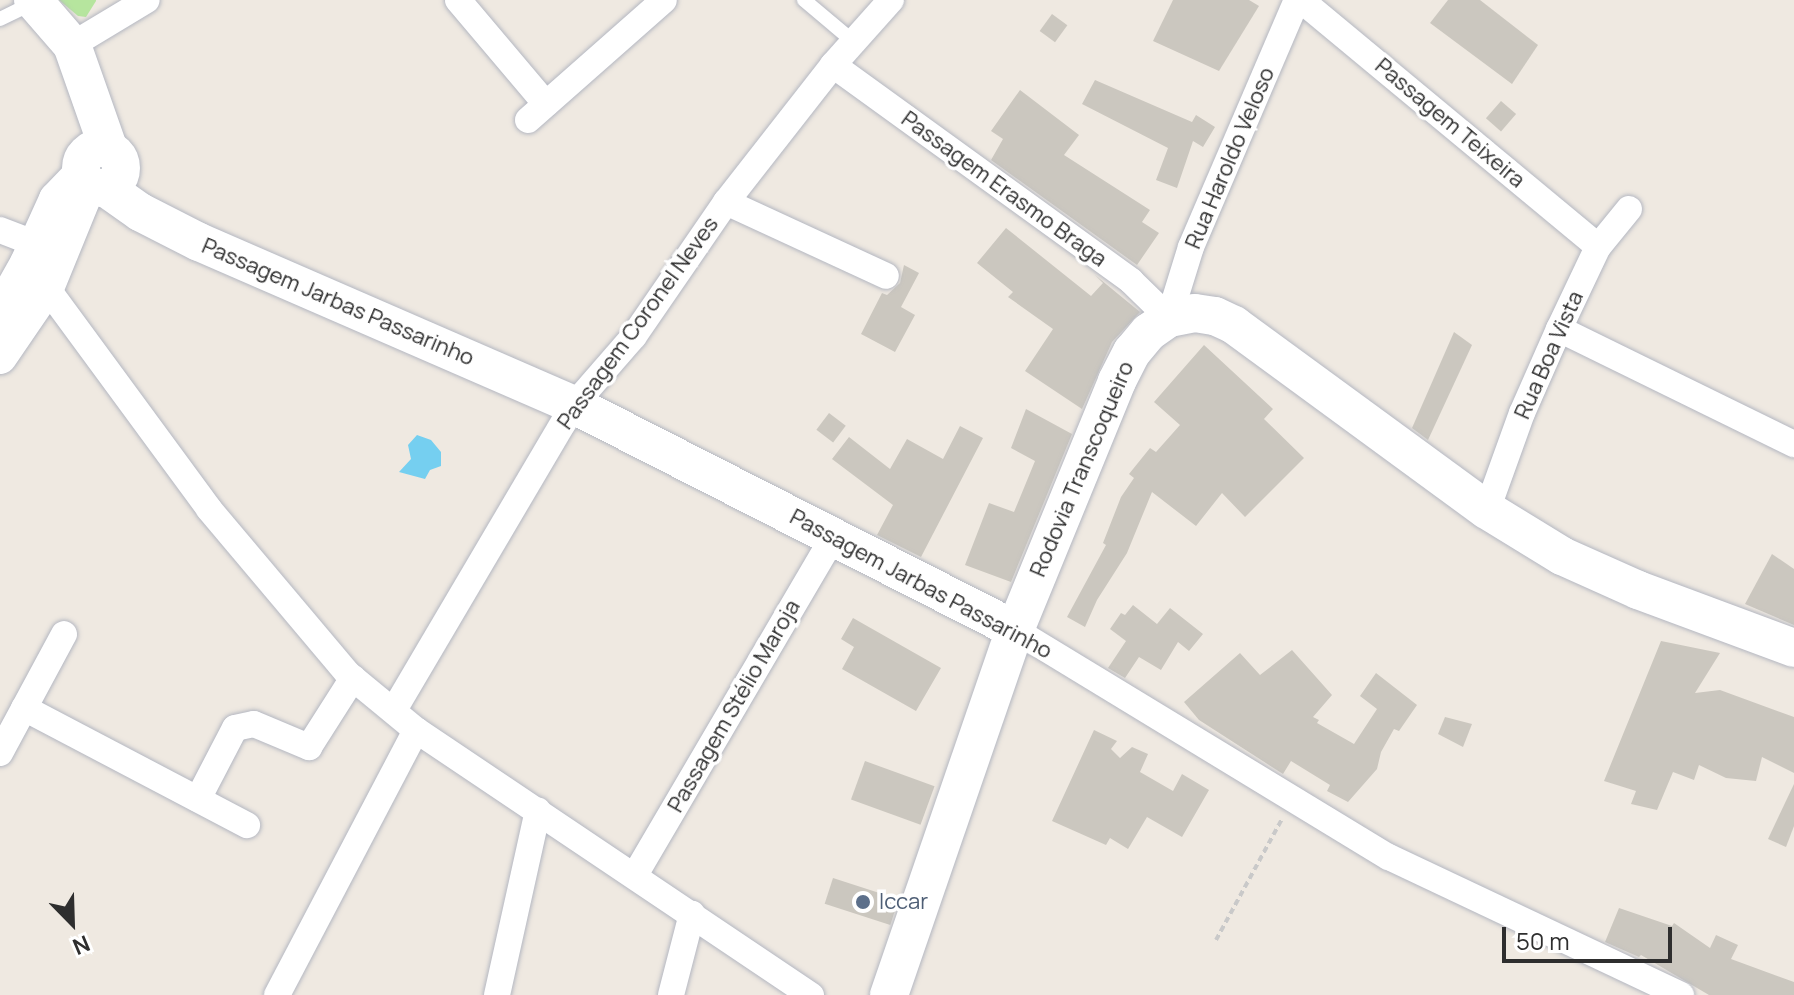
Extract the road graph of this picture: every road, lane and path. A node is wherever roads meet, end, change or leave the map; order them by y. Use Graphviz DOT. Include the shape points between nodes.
graph roads {
  1 [pos="147,0"];
  2 [pos="458,0"];
  3 [pos="664,0"];
  4 [pos="804,0"];
  5 [pos="891,0"];
  6 [pos="1299,0"];
  7 [pos="34,1"];
  8 [pos="120,7"];
  9 [pos="0,19"];
  10 [pos="854,42"];
  11 [pos="72,45"];
  12 [pos="833,65"];
  13 [pos="99,171"];
  14 [pos="726,202"];
  15 [pos="1629,209"];
  16 [pos="0,230"];
  17 [pos="1598,247"];
  18 [pos="37,265"];
  19 [pos="886,276"];
  20 [pos="0,311"];
  21 [pos="1169,318"];
  22 [pos="1559,329"];
  23 [pos="0,357"];
  24 [pos="574,405"];
  25 [pos="1794,444"];
  26 [pos="1487,510"];
  27 [pos="833,537"];
  28 [pos="1015,630"];
  29 [pos="64,634"];
  30 [pos="1794,648"];
  31 [pos="353,678"];
  32 [pos="24,708"];
  33 [pos="394,710"];
  34 [pos="416,730"];
  35 [pos="0,753"];
  36 [pos="198,799"];
  37 [pos="1293,799"];
  38 [pos="538,810"];
  39 [pos="247,825"];
  40 [pos="635,875"];
  41 [pos="692,914"];
  42 [pos="1216,940"];
  43 [pos="277,995"];
  44 [pos="497,995"];
  45 [pos="671,995"];
  46 [pos="811,995"];
  47 [pos="889,995"];
  48 [pos="1681,995"];
  1 -- 8 [label="street"];
  2 -- 3 [label="street" via="537,112"];
  4 -- 10 [label="lane"];
  5 -- 10 [label="street, Passagem Coronel Neves"];
  6 -- 17 [label="street, Passagem Teixeira"];
  6 -- 21 [label="street, Rua Haroldo Veloso" via="1191,247"];
  7 -- 9 [label="lane"];
  7 -- 11 [label="main road"];
  8 -- 11 [label="street"];
  10 -- 12 [label="street, Passagem Coronel Neves"];
  11 -- 13 [label="main road" via="87,87"];
  12 -- 14 [label="street, Passagem Coronel Neves"];
  12 -- 21 [label="street, Passagem Erasmo Braga" via="1131,281"];
  13 -- 18 [label="street"];
  13 -- 18 [label="street" via="56,199"];
  13 -- 24 [label="main road, Passagem Jarbas Passarinho" via="140,212 199,242"];
  14 -- 19 [label="street"];
  14 -- 24 [label="street, Passagem Coronel Neves" via="634,336"];
  15 -- 17 [label="street, Rua Boa Vista"];
  16 -- 18 [label="street"];
  17 -- 22 [label="street, Rua Boa Vista"];
  18 -- 20 [label="street"];
  18 -- 23 [label="street"];
  18 -- 31 [label="street" via="209,509"];
  21 -- 26 [label="main road" via="1195,313 1234,325"];
  21 -- 28 [label="main road, Rodovia Transcoqueiro" via="1141,342 1117,381"];
  22 -- 25 [label="street"];
  22 -- 26 [label="street, Rua Boa Vista"];
  24 -- 27 [label="main road, Passagem Jarbas Passarinho"];
  24 -- 33 [label="street, Passagem Coronel Neves"];
  26 -- 30 [label="main road" via="1562,556"];
  27 -- 28 [label="main road, Passagem Jarbas Passarinho"];
  27 -- 40 [label="street, Passagem Stélio Maroja"];
  28 -- 37 [label="street, Passagem Jarbas Passarinho"];
  28 -- 47 [label="main road, Rodovia Transcoqueiro"];
  29 -- 32 [label="street"];
  31 -- 33 [label="street"];
  31 -- 36 [label="street" via="309,747 254,724 235,728"];
  32 -- 35 [label="street"];
  32 -- 36 [label="street"];
  33 -- 34 [label="street"];
  34 -- 38 [label="street"];
  34 -- 43 [label="street"];
  36 -- 39 [label="street"];
  37 -- 42 [label="path"];
  37 -- 48 [label="street, Passagem Jarbas Passarinho" via="1389,857"];
  38 -- 40 [label="street"];
  38 -- 44 [label="street"];
  40 -- 41 [label="street"];
  41 -- 45 [label="street"];
  41 -- 46 [label="street"];
}
